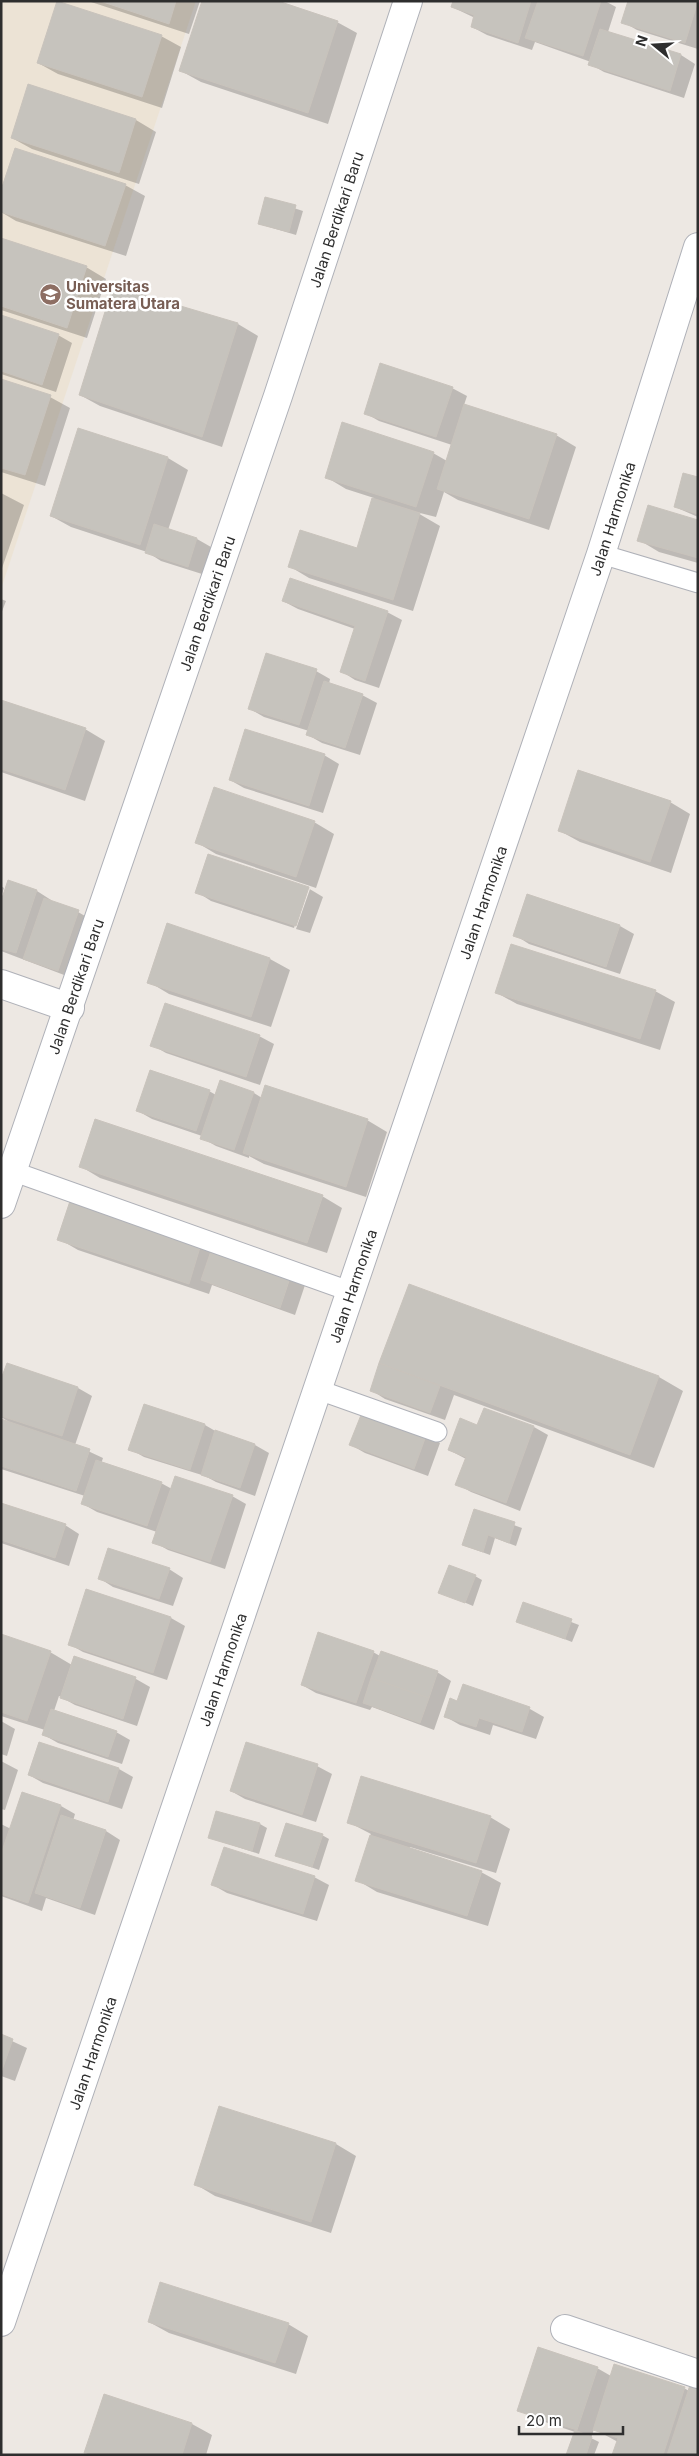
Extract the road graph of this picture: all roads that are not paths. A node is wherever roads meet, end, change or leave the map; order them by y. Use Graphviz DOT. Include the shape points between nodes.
graph roads {
  1 [pos="408,1"];
  2 [pos="698,247"];
  3 [pos="601,554"];
  4 [pos="698,583"];
  5 [pos="1,984"];
  6 [pos="70,1008"];
  7 [pos="12,1172"];
  8 [pos="1,1204"];
  9 [pos="349,1291"];
  10 [pos="316,1389"];
  11 [pos="437,1432"];
  12 [pos="1,2322"];
  13 [pos="565,2329"];
  14 [pos="698,2374"];
  1 -- 6 [label="street, Jalan Berdikari Baru"];
  2 -- 3 [label="street, Jalan Harmonika"];
  3 -- 4 [label="lane"];
  3 -- 9 [label="street, Jalan Harmonika"];
  5 -- 6 [label="street"];
  6 -- 7 [label="street, Jalan Berdikari Baru"];
  7 -- 8 [label="street, Jalan Berdikari Baru"];
  7 -- 9 [label="lane"];
  9 -- 10 [label="street, Jalan Harmonika"];
  10 -- 11 [label="lane"];
  10 -- 12 [label="street, Jalan Harmonika"];
  13 -- 14 [label="street"];
}
